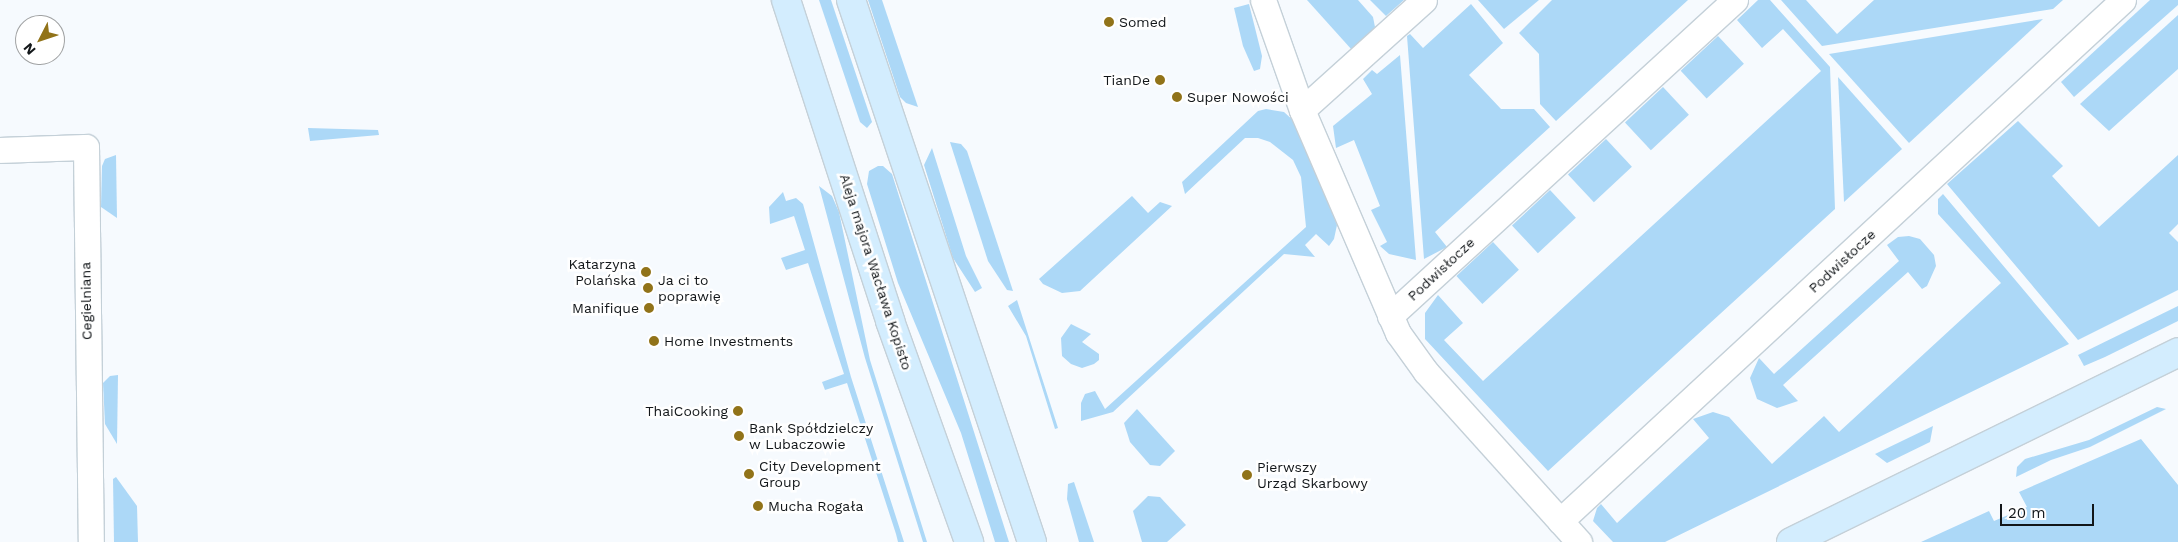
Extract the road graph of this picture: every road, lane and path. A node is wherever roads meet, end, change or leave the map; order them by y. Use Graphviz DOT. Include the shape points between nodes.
graph roads {
  1 [pos="786,0"];
  2 [pos="851,0"];
  3 [pos="1262,0"];
  4 [pos="1424,0"];
  5 [pos="1735,0"];
  6 [pos="2123,0"];
  7 [pos="1302,110"];
  8 [pos="0,150"];
  9 [pos="1390,316"];
  10 [pos="2178,352"];
  11 [pos="1560,521"];
  12 [pos="91,542"];
  13 [pos="970,542"];
  14 [pos="1032,542"];
  15 [pos="1579,542"];
  16 [pos="1791,542"];
  1 -- 13 [label="main road, Aleja majora Wacława Kopisto" via="890,321"];
  2 -- 14 [label="main road"];
  3 -- 7 [label="street"];
  4 -- 7 [label="street"];
  5 -- 9 [label="street, Podwisłocze"];
  6 -- 11 [label="street, Podwisłocze"];
  7 -- 9 [label="street"];
  8 -- 12 [label="street, Cegielniana" via="86,147"];
  9 -- 11 [label="street" via="1426,372"];
  10 -- 16 [label="main road"];
  11 -- 15 [label="street"];
}
